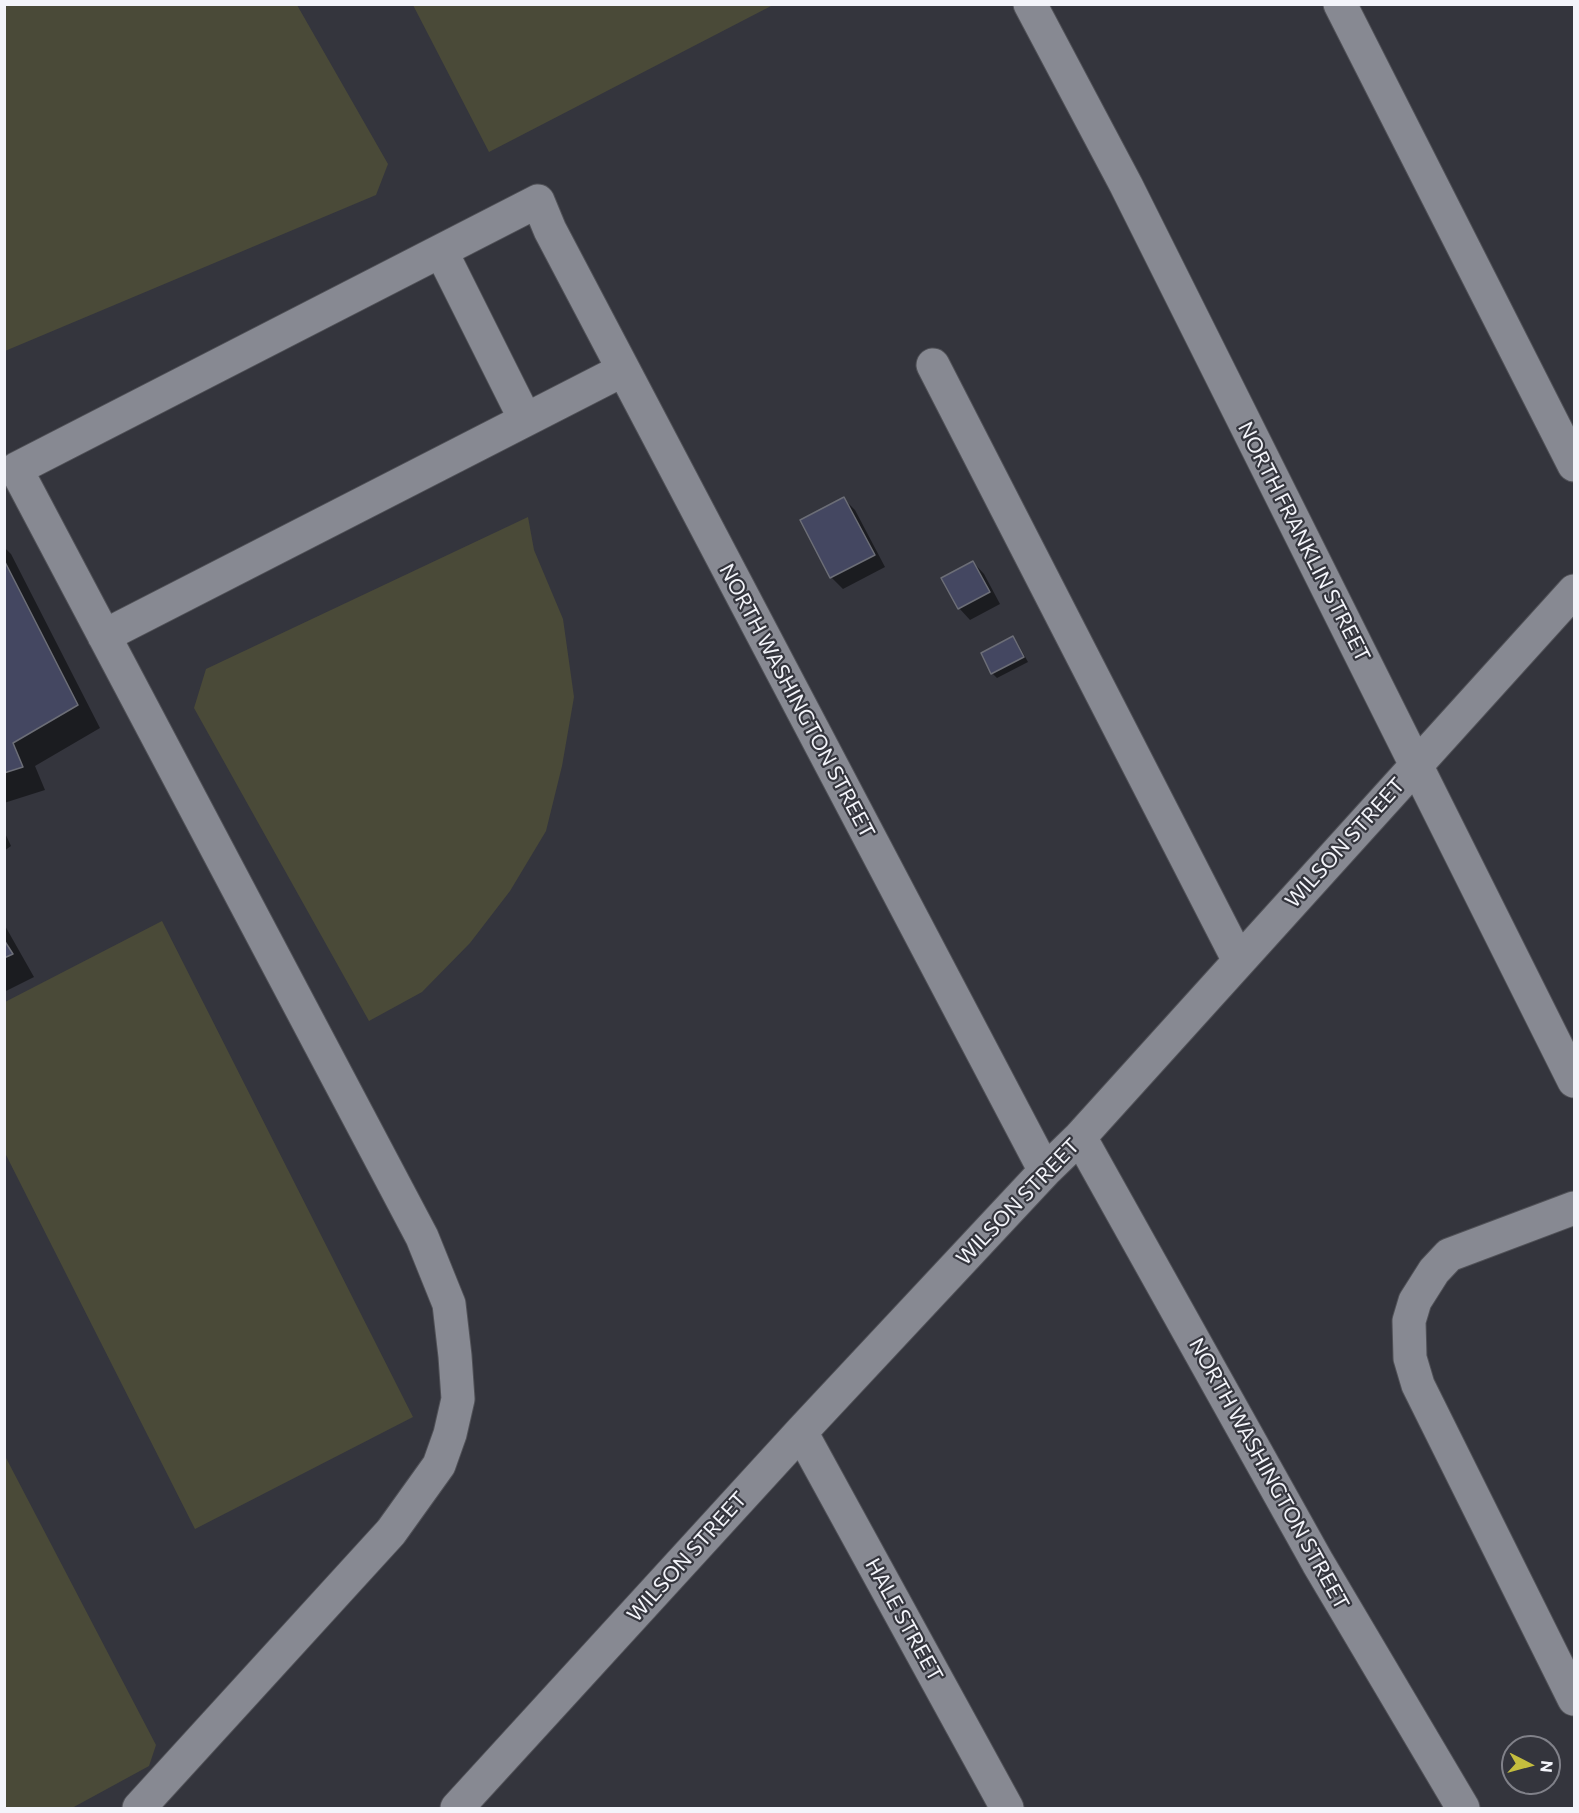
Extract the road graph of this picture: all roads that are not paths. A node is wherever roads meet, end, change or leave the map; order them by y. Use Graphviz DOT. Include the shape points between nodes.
graph roads {
  1 [pos="1030,4"];
  2 [pos="1340,4"];
  3 [pos="441,251"];
  4 [pos="933,365"];
  5 [pos="623,370"];
  6 [pos="525,419"];
  7 [pos="1575,465"];
  8 [pos="1575,591"];
  9 [pos="104,636"];
  10 [pos="1416,764"];
  11 [pos="1239,961"];
  12 [pos="1575,1081"];
  13 [pos="1080,1137"];
  14 [pos="1045,1171"];
  15 [pos="1575,1208"];
  16 [pos="801,1432"];
  17 [pos="1575,1699"];
  18 [pos="999,1804"];
  19 [pos="139,1809"];
  20 [pos="458,1809"];
  21 [pos="1463,1809"];
  1 -- 10 [label="street, NORTH FRANKLIN STREET" via="1126,185"];
  2 -- 7 [label="street"];
  3 -- 5 [label="street, NORTH WASHINGTON STREET" via="538,201"];
  3 -- 6 [label="street"];
  3 -- 9 [label="street" via="16,469"];
  4 -- 11 [label="street"];
  5 -- 6 [label="street"];
  5 -- 14 [label="street, NORTH WASHINGTON STREET"];
  6 -- 9 [label="street"];
  8 -- 10 [label="street, WILSON STREET"];
  9 -- 19 [label="street" via="422,1237 449,1304 458,1399 439,1465 391,1532"];
  10 -- 11 [label="street, WILSON STREET"];
  10 -- 12 [label="street, NORTH FRANKLIN STREET"];
  11 -- 13 [label="street, WILSON STREET"];
  13 -- 14 [label="street, WILSON STREET"];
  13 -- 21 [label="street, NORTH WASHINGTON STREET" via="1318,1563"];
  14 -- 16 [label="street, WILSON STREET"];
  15 -- 17 [label="street" via="1449,1255 1415,1301 1409,1321 1410,1358 1418,1385"];
  16 -- 18 [label="street, HALE STREET"];
  16 -- 20 [label="street, WILSON STREET"];
}
